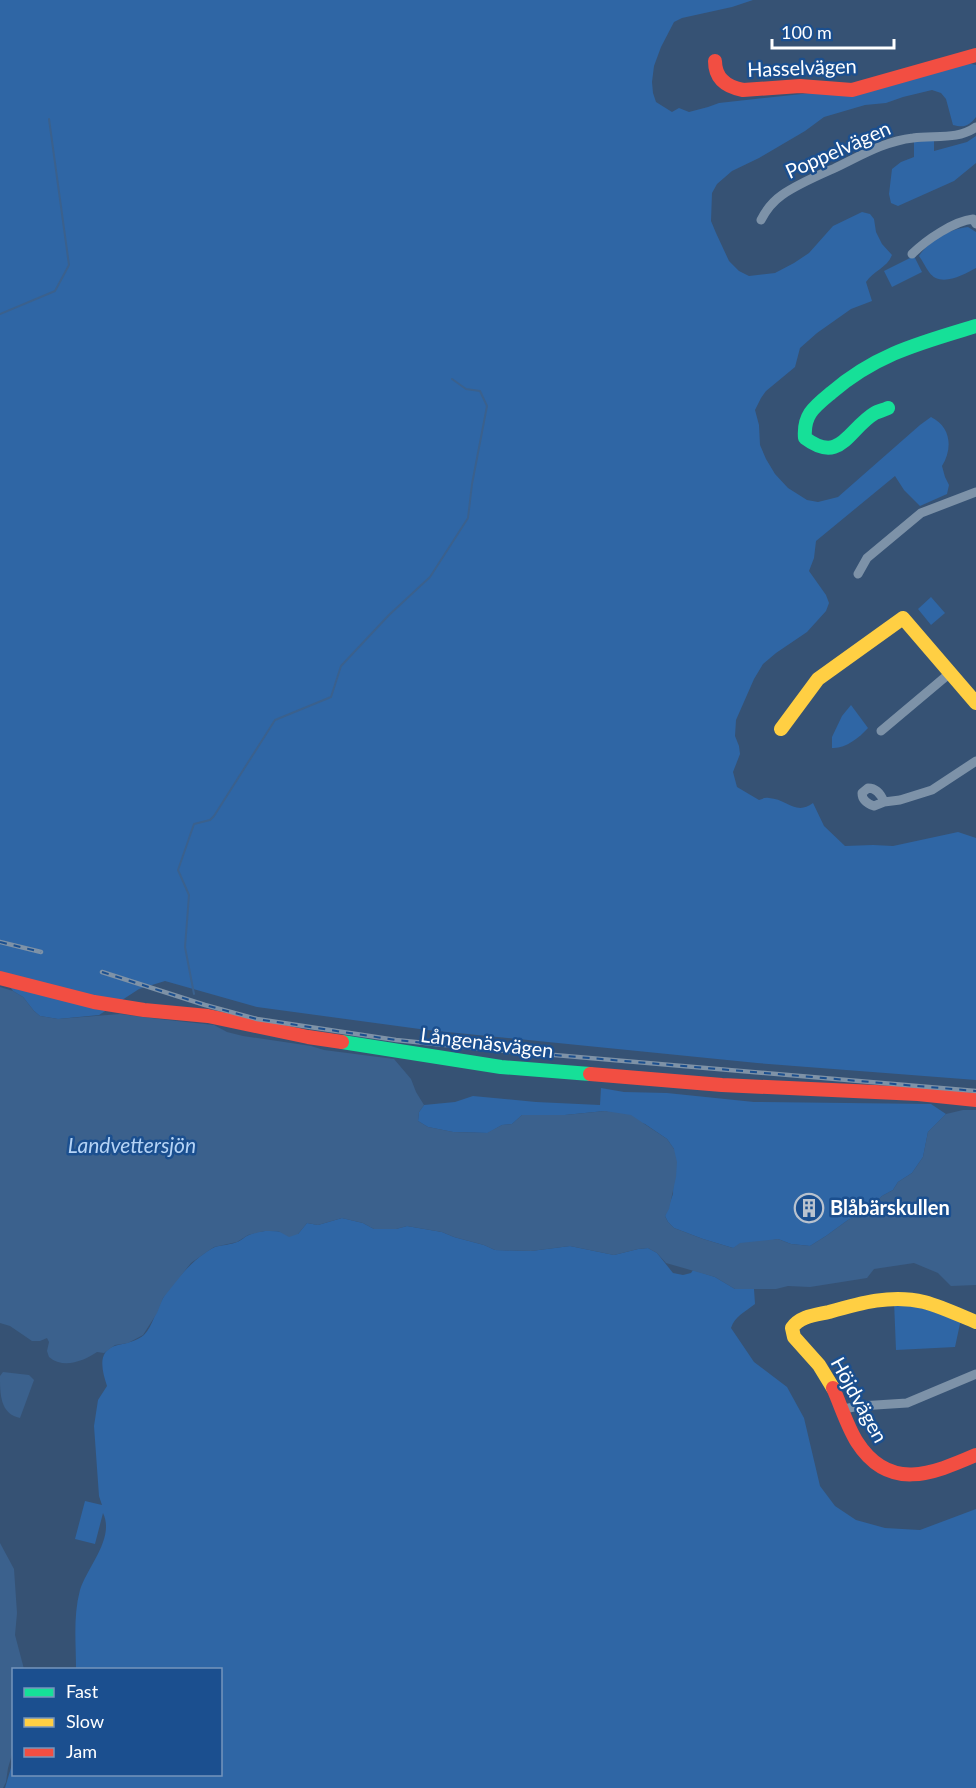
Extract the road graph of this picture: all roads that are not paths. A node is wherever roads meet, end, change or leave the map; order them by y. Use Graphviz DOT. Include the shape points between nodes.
graph roads {
  1 [pos="976,55"];
  2 [pos="715,61"];
  3 [pos="976,127"];
  4 [pos="761,220"];
  5 [pos="976,224"];
  6 [pos="912,254"];
  7 [pos="976,326"];
  8 [pos="888,408"];
  9 [pos="976,492"];
  10 [pos="858,574"];
  11 [pos="950,673"];
  12 [pos="976,703"];
  13 [pos="782,729"];
  14 [pos="881,731"];
  15 [pos="976,760"];
  16 [pos="884,802"];
  17 [pos="0,978"];
  18 [pos="976,1100"];
  19 [pos="976,1322"];
  20 [pos="976,1374"];
  21 [pos="843,1409"];
  22 [pos="976,1455"];
  1 -- 2 [label="street, Hasselvägen" via="852,90 797,86 742,91 717,77"];
  3 -- 4 [label="street, Poppelvägen" via="955,135 891,142 782,195"];
  5 -- 6 [label="street" via="973,219 961,222"];
  7 -- 8 [label="street" via="888,355 843,382 810,412 805,421 805,438 822,449 836,447 876,412"];
  9 -- 10 [label="street" via="921,513 867,558"];
  11 -- 12 [label="street"];
  11 -- 13 [label="street" via="903,618 818,679"];
  11 -- 14 [label="street"];
  15 -- 16 [label="street" via="932,790"];
  17 -- 18 [label="street, Långenäsvägen" via="94,1002 208,1016 308,1037 501,1067"];
  19 -- 21 [label="street, Höjdvägen" via="916,1300 893,1299 800,1320 793,1325 792,1334 824,1371"];
  20 -- 21 [label="street" via="907,1403"];
  21 -- 22 [label="street, Höjdvägen" via="863,1452 896,1474 926,1475"];
}
